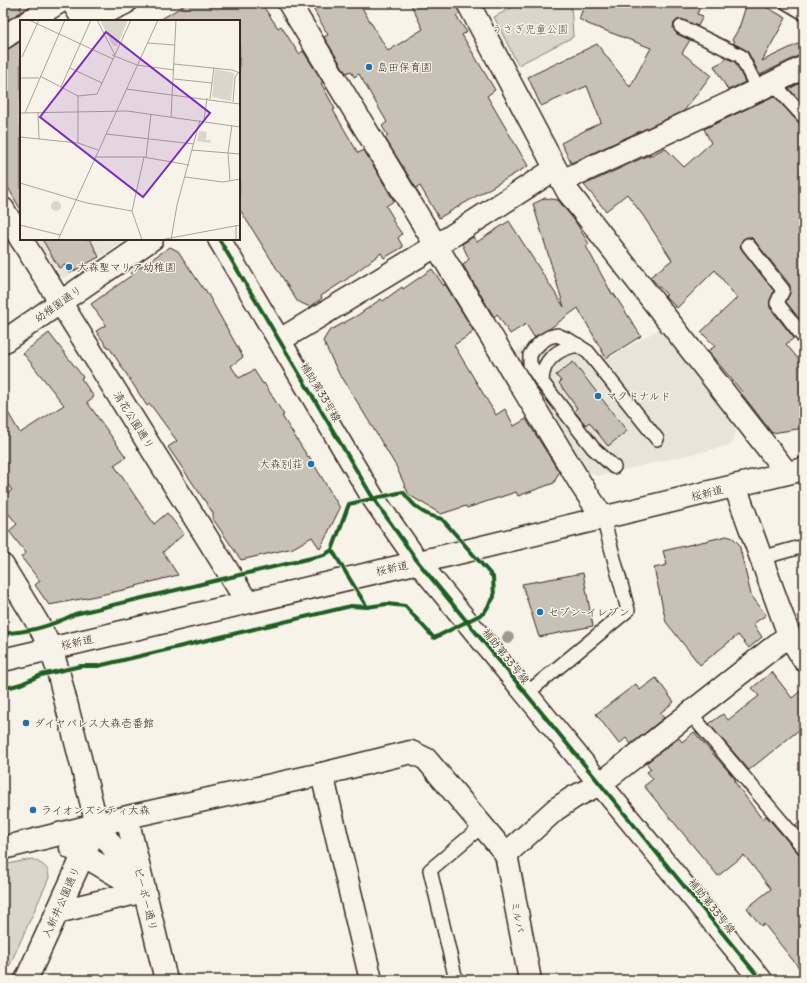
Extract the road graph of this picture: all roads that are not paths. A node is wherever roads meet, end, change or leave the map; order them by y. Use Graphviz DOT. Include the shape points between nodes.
graph roads {
  1 [pos="58,3"];
  2 [pos="73,3"];
  3 [pos="126,3"];
  4 [pos="289,3"];
  5 [pos="468,3"];
  6 [pos="31,20"];
  7 [pos="83,20"];
  8 [pos="89,20"];
  9 [pos="20,27"];
  10 [pos="681,28"];
  11 [pos="3,38"];
  12 [pos="804,67"];
  13 [pos="766,87"];
  14 [pos="804,117"];
  15 [pos="559,175"];
  16 [pos="3,209"];
  17 [pos="20,237"];
  18 [pos="22,240"];
  19 [pos="151,240"];
  20 [pos="220,240"];
  21 [pos="748,245"];
  22 [pos="435,246"];
  23 [pos="60,302"];
  24 [pos="804,338"];
  25 [pos="280,340"];
  26 [pos="3,342"];
  27 [pos="578,345"];
  28 [pos="542,382"];
  29 [pos="657,439"];
  30 [pos="614,467"];
  31 [pos="795,471"];
  32 [pos="735,486"];
  33 [pos="603,518"];
  34 [pos="804,546"];
  35 [pos="761,558"];
  36 [pos="418,562"];
  37 [pos="3,566"];
  38 [pos="247,602"];
  39 [pos="789,635"];
  40 [pos="51,649"];
  41 [pos="3,660"];
  42 [pos="804,660"];
  43 [pos="526,694"];
  44 [pos="690,713"];
  45 [pos="322,774"];
  46 [pos="600,784"];
  47 [pos="127,818"];
  48 [pos="97,825"];
  49 [pos="482,826"];
  50 [pos="53,836"];
  51 [pos="3,848"];
  52 [pos="804,848"];
  53 [pos="506,854"];
  54 [pos="83,855"];
  55 [pos="144,891"];
  56 [pos="57,912"];
  57 [pos="26,980"];
  58 [pos="166,980"];
  59 [pos="371,980"];
  60 [pos="456,980"];
  61 [pos="530,980"];
  62 [pos="761,980"];
  1 -- 6 [label="street"];
  2 -- 7 [label="street"];
  3 -- 8 [label="street"];
  4 -- 22 [label="street"];
  5 -- 15 [label="street"];
  9 -- 11 [label="street"];
  10 -- 13 [label="lane" via="741,56"];
  12 -- 13 [label="street"];
  13 -- 14 [label="lane"];
  13 -- 15 [label="street"];
  15 -- 22 [label="street"];
  15 -- 31 [label="street" via="572,198"];
  16 -- 17 [label="street, 清花公園通り"];
  18 -- 23 [label="street, 清花公園通り"];
  19 -- 23 [label="street, 幼稚園通り"];
  20 -- 25 [label="street, 補助第33号線"];
  21 -- 24 [label="lane" via="783,290 777,303"];
  22 -- 25 [label="street"];
  22 -- 33 [label="street"];
  23 -- 26 [label="street, 幼稚園通り"];
  23 -- 38 [label="street, 清花公園通り"];
  25 -- 36 [label="street, 補助第33号線" via="373,498"];
  27 -- 28 [label="lane" via="555,354 546,363 542,372"];
  27 -- 28 [label="lane" via="557,335 549,337 534,349 530,355 530,364"];
  27 -- 29 [label="lane" via="588,352"];
  28 -- 30 [label="lane" via="593,448"];
  31 -- 32 [label="street, 桜新道"];
  32 -- 33 [label="street, 桜新道"];
  32 -- 35 [label="street"];
  33 -- 36 [label="street, 桜新道"];
  33 -- 43 [label="lane" via="628,610"];
  34 -- 35 [label="lane"];
  35 -- 39 [label="street"];
  36 -- 38 [label="street, 桜新道"];
  36 -- 43 [label="street, 補助第33号線"];
  37 -- 40 [label="street"];
  38 -- 40 [label="street, 桜新道"];
  39 -- 42 [label="street"];
  39 -- 44 [label="street"];
  40 -- 41 [label="street, 桜新道"];
  40 -- 48 [label="street"];
  43 -- 46 [label="street, 補助第33号線"];
  44 -- 46 [label="street"];
  44 -- 52 [label="lane"];
  45 -- 47 [label="street"];
  45 -- 49 [label="street" via="411,752 426,759"];
  45 -- 59 [label="street"];
  46 -- 53 [label="street" via="556,809"];
  46 -- 62 [label="street, 補助第33号線"];
  47 -- 48 [label="street"];
  47 -- 55 [label="street, ピーポー通り"];
  48 -- 50 [label="street"];
  48 -- 54 [label="street, 入新井公園通り"];
  48 -- 55 [label="street"];
  49 -- 53 [label="street"];
  49 -- 60 [label="lane" via="430,870"];
  50 -- 51 [label="street"];
  50 -- 54 [label="street"];
  53 -- 61 [label="street, ミルパ"];
  54 -- 55 [label="street"];
  54 -- 56 [label="street, 入新井公園通り"];
  55 -- 56 [label="street"];
  55 -- 58 [label="street, ピーポー通り"];
  56 -- 57 [label="street, 入新井公園通り"];
}
